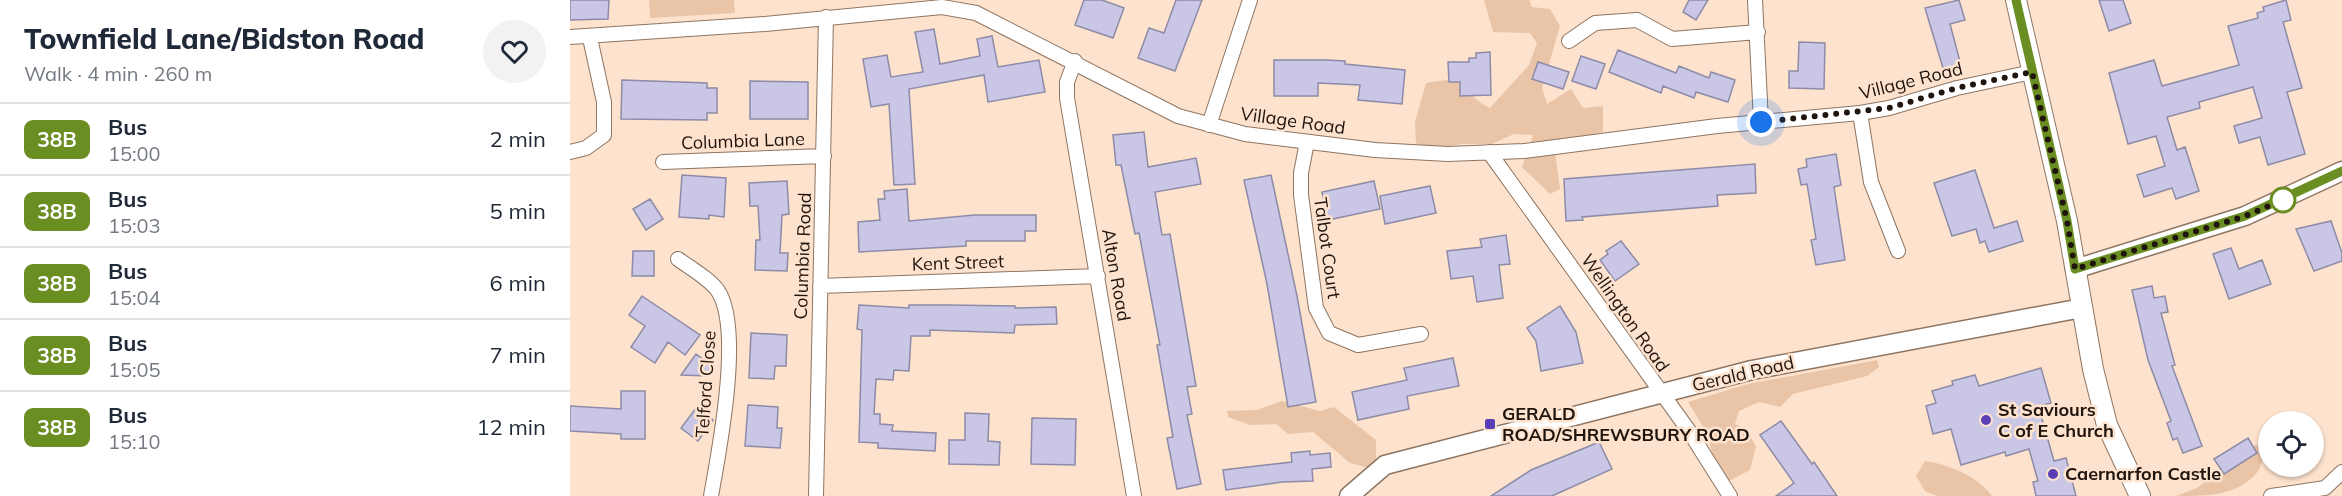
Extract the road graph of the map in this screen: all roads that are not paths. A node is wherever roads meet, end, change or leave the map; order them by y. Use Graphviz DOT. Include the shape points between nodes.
graph roads {
  1 [pos="1250,0"];
  2 [pos="1755,0"];
  3 [pos="2016,0"];
  4 [pos="920,4"];
  5 [pos="826,17"];
  6 [pos="1758,32"];
  7 [pos="570,37"];
  8 [pos="590,38"];
  9 [pos="1569,41"];
  10 [pos="1075,61"];
  11 [pos="2032,72"];
  12 [pos="1860,113"];
  13 [pos="1761,122"];
  14 [pos="1209,125"];
  15 [pos="1307,142"];
  16 [pos="570,152"];
  17 [pos="1489,152"];
  18 [pos="824,156"];
  19 [pos="663,162"];
  20 [pos="2342,171"];
  21 [pos="1898,251"];
  22 [pos="678,259"];
  23 [pos="2075,269"];
  24 [pos="1098,276"];
  25 [pos="820,285"];
  26 [pos="2082,308"];
  27 [pos="1421,334"];
  28 [pos="1660,393"];
  29 [pos="2342,472"];
  30 [pos="711,496"];
  31 [pos="816,496"];
  32 [pos="1134,496"];
  33 [pos="1349,496"];
  34 [pos="1730,496"];
  35 [pos="2140,496"];
  36 [pos="2271,496"];
  1 -- 14 [label="street"];
  2 -- 6 [label="street"];
  3 -- 11 [label="main road"];
  4 -- 5 [label="street, Village Road"];
  4 -- 10 [label="street, Village Road" via="976,13"];
  5 -- 8 [label="street, Village Road"];
  5 -- 18 [label="street, Columbia Road"];
  6 -- 9 [label="street" via="1672,39 1637,20 1595,24"];
  6 -- 13 [label="street"];
  7 -- 8 [label="street, Village Road"];
  8 -- 16 [label="street" via="604,102 604,135 586,148"];
  10 -- 14 [label="street, Village Road" via="1178,116"];
  10 -- 24 [label="street, Alton Road" via="1067,82 1068,98"];
  11 -- 12 [label="street, Village Road"];
  11 -- 23 [label="main road"];
  12 -- 13 [label="street, Village Road"];
  12 -- 21 [label="street" via="1871,182"];
  13 -- 17 [label="street, Village Road"];
  14 -- 15 [label="street, Village Road"];
  15 -- 17 [label="street, Village Road" via="1448,154"];
  15 -- 27 [label="street, Talbot Court" via="1300,195 1316,308 1329,333 1358,345"];
  17 -- 28 [label="street, Wellington Road"];
  18 -- 19 [label="street, Columbia Lane"];
  18 -- 25 [label="street, Columbia Road"];
  20 -- 23 [label="street" via="2245,216"];
  22 -- 30 [label="street, Telford Close" via="718,290 729,316 726,416"];
  23 -- 26 [label="main road"];
  24 -- 25 [label="street, Kent Street"];
  24 -- 32 [label="street, Alton Road"];
  25 -- 31 [label="street, Columbia Road"];
  26 -- 28 [label="street, Gerald Road" via="1752,370"];
  26 -- 35 [label="main road" via="2107,425"];
  28 -- 33 [label="street, Gerald Road" via="1385,465"];
  28 -- 34 [label="street, Wellington Road"];
  29 -- 36 [label="street" via="2325,488"];
}
